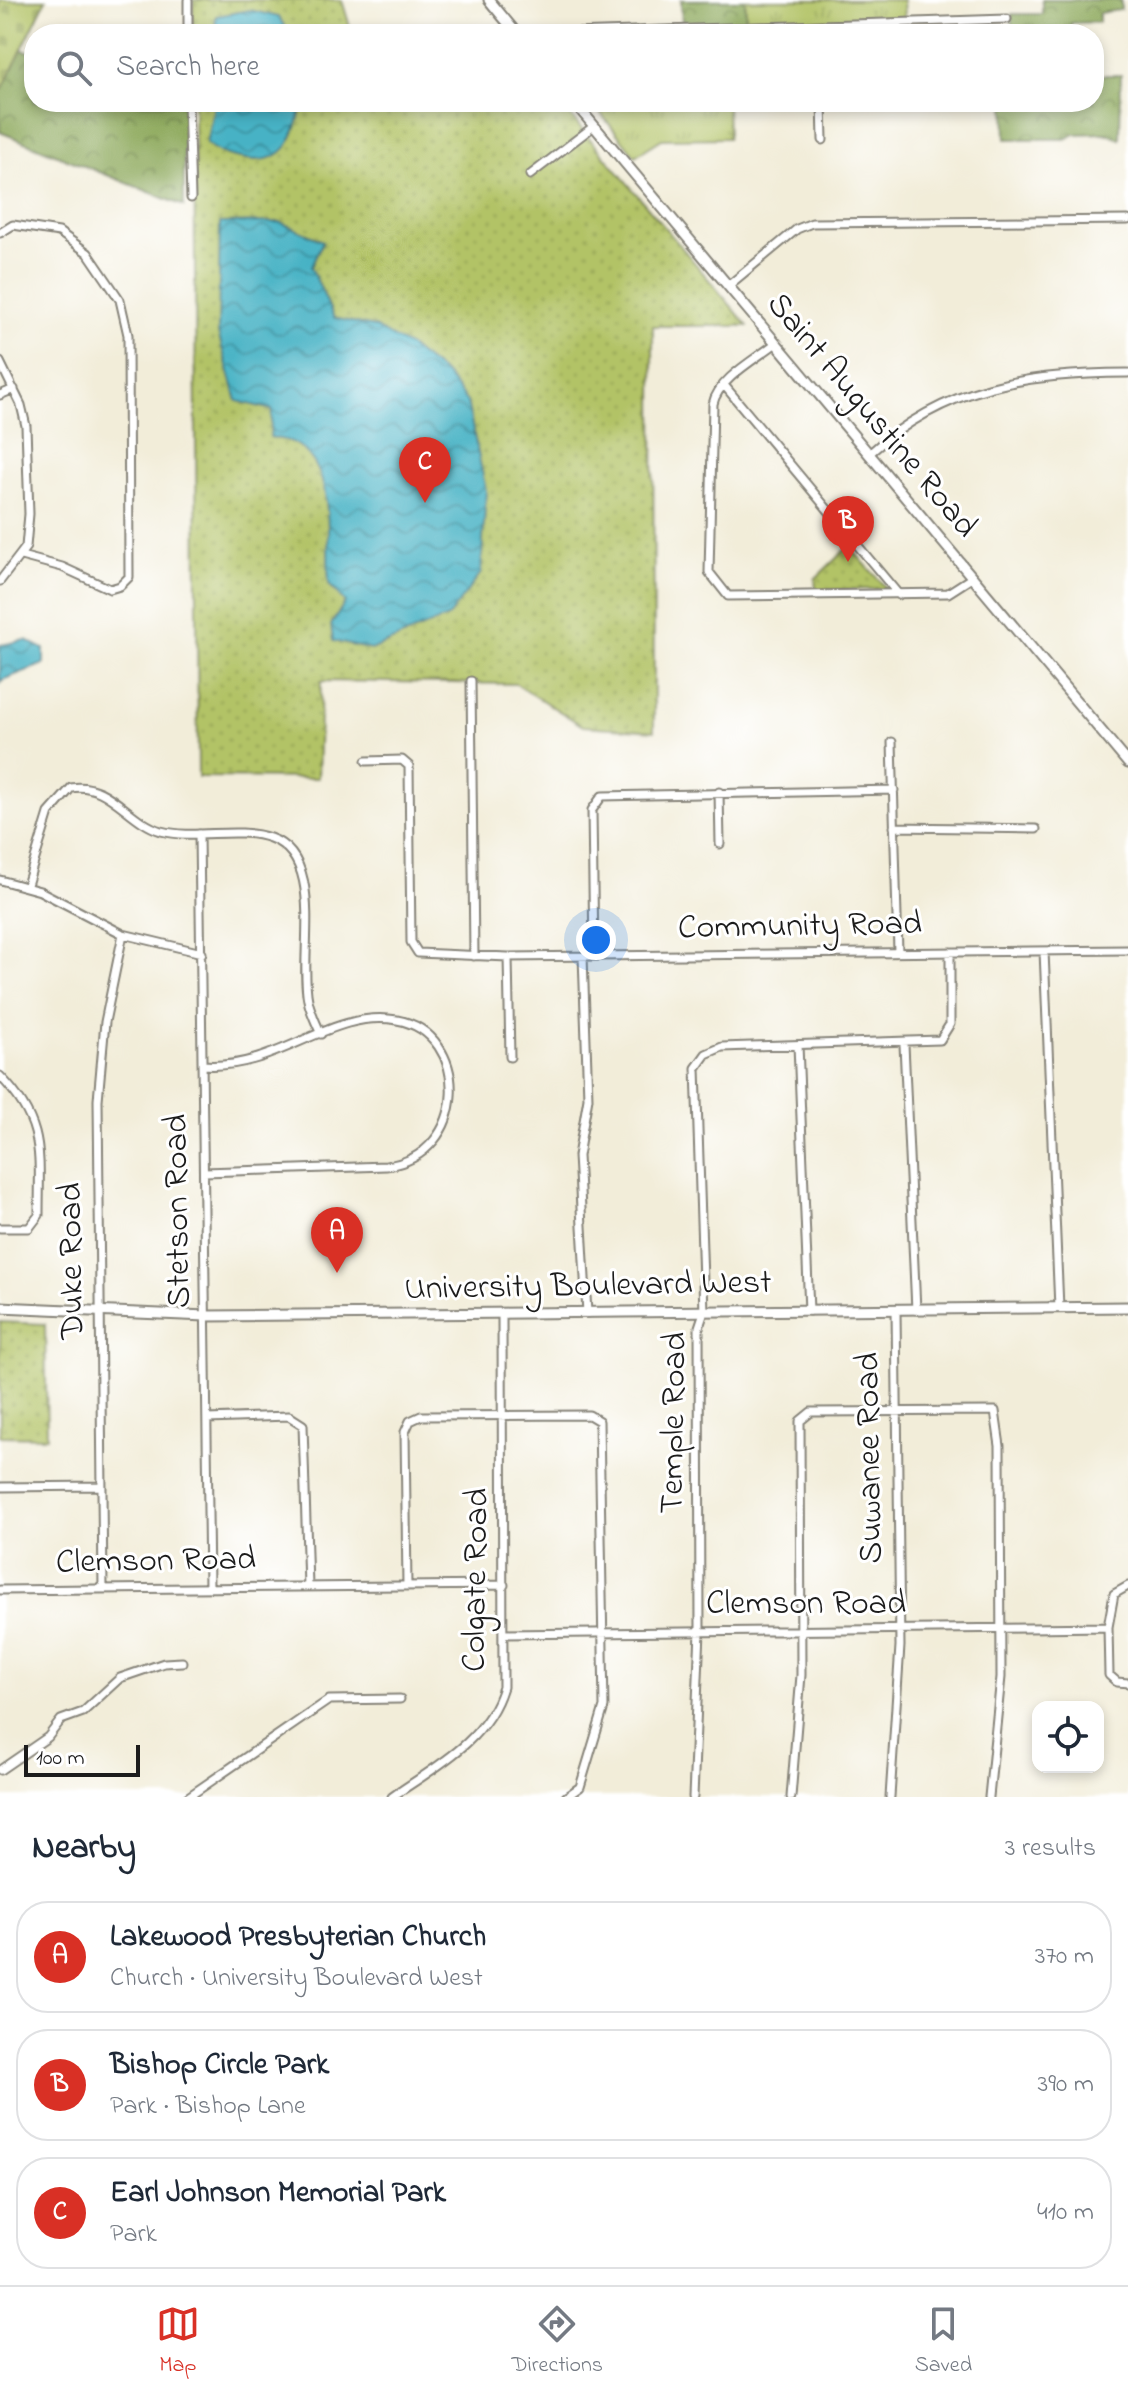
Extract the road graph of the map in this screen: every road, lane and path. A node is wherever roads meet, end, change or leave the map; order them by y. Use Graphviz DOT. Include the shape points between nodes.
graph roads {
  1 [pos="188,0"];
  2 [pos="489,0"];
  3 [pos="1007,19"];
  4 [pos="188,24"];
  5 [pos="509,24"];
  6 [pos="821,24"];
  7 [pos="188,112"];
  8 [pos="582,112"];
  9 [pos="822,112"];
  10 [pos="594,126"];
  11 [pos="823,140"];
  12 [pos="530,175"];
  13 [pos="191,198"];
  14 [pos="1128,220"];
  15 [pos="0,233"];
  16 [pos="728,286"];
  17 [pos="776,343"];
  18 [pos="0,362"];
  19 [pos="1128,373"];
  20 [pos="724,385"];
  21 [pos="14,389"];
  22 [pos="0,395"];
  23 [pos="869,454"];
  24 [pos="21,556"];
  25 [pos="973,577"];
  26 [pos="0,581"];
  27 [pos="899,595"];
  28 [pos="471,681"];
  29 [pos="892,742"];
  30 [pos="366,761"];
  31 [pos="1128,763"];
  32 [pos="894,790"];
  33 [pos="719,792"];
  34 [pos="894,827"];
  35 [pos="1036,829"];
  36 [pos="199,834"];
  37 [pos="720,844"];
  38 [pos="0,880"];
  39 [pos="27,885"];
  40 [pos="123,934"];
  41 [pos="1128,950"];
  42 [pos="1044,951"];
  43 [pos="898,952"];
  44 [pos="950,952"];
  45 [pos="202,953"];
  46 [pos="474,956"];
  47 [pos="583,956"];
  48 [pos="594,956"];
  49 [pos="508,957"];
  50 [pos="321,1034"];
  51 [pos="904,1044"];
  52 [pos="798,1045"];
  53 [pos="510,1057"];
  54 [pos="203,1065"];
  55 [pos="0,1076"];
  56 [pos="204,1172"];
  57 [pos="0,1228"];
  58 [pos="0,1307"];
  59 [pos="1128,1307"];
  60 [pos="1059,1308"];
  61 [pos="896,1310"];
  62 [pos="916,1310"];
  63 [pos="809,1311"];
  64 [pos="100,1312"];
  65 [pos="704,1312"];
  66 [pos="502,1313"];
  67 [pos="587,1313"];
  68 [pos="206,1316"];
  69 [pos="897,1412"];
  70 [pos="503,1415"];
  71 [pos="207,1419"];
  72 [pos="102,1486"];
  73 [pos="0,1487"];
  74 [pos="504,1585"];
  75 [pos="407,1586"];
  76 [pos="1128,1586"];
  77 [pos="209,1587"];
  78 [pos="308,1587"];
  79 [pos="103,1589"];
  80 [pos="0,1590"];
  81 [pos="1108,1627"];
  82 [pos="1001,1630"];
  83 [pos="700,1631"];
  84 [pos="801,1631"];
  85 [pos="899,1631"];
  86 [pos="603,1633"];
  87 [pos="504,1634"];
  88 [pos="182,1662"];
  89 [pos="1128,1683"];
  90 [pos="400,1699"];
  91 [pos="0,1770"];
  92 [pos="580,1787"];
  93 [pos="188,1797"];
  94 [pos="392,1797"];
  95 [pos="566,1797"];
  96 [pos="579,1797"];
  97 [pos="693,1797"];
  98 [pos="791,1797"];
  99 [pos="890,1797"];
  100 [pos="989,1797"];
  1 -- 4 [label="street"];
  2 -- 5 [label="main road"];
  3 -- 6 [label="street"];
  7 -- 13 [label="street"];
  8 -- 10 [label="main road, Saint Augustine Road"];
  9 -- 11 [label="street"];
  10 -- 12 [label="street"];
  10 -- 16 [label="main road, Saint Augustine Road"];
  14 -- 16 [label="street" via="812,223 797,229"];
  15 -- 24 [label="street" via="13,225 59,232 88,253 120,300 128,335 131,571 116,588 103,587 62,567"];
  16 -- 17 [label="main road, Saint Augustine Road"];
  17 -- 20 [label="street"];
  17 -- 23 [label="main road, Saint Augustine Road"];
  18 -- 21 [label="street"];
  19 -- 23 [label="street" via="1052,375 982,388 914,419"];
  20 -- 27 [label="street"];
  20 -- 27 [label="street" via="713,404 709,572 728,596"];
  21 -- 22 [label="street"];
  21 -- 24 [label="street" via="26,426 28,457 29,526"];
  23 -- 25 [label="main road, Saint Augustine Road"];
  24 -- 26 [label="street"];
  25 -- 27 [label="street" via="948,593"];
  25 -- 31 [label="main road, Saint Augustine Road"];
  28 -- 46 [label="street"];
  29 -- 32 [label="street"];
  30 -- 46 [label="street, Community Road" via="402,760 409,766 413,950"];
  32 -- 33 [label="street"];
  32 -- 34 [label="street"];
  33 -- 37 [label="street"];
  33 -- 48 [label="street" via="608,794 595,803"];
  34 -- 35 [label="street"];
  34 -- 43 [label="street"];
  36 -- 39 [label="street" via="152,828 99,790 71,788 49,813"];
  36 -- 45 [label="street, Stetson Road"];
  36 -- 50 [label="street" via="266,836 292,853 304,881 308,999"];
  38 -- 39 [label="street"];
  39 -- 40 [label="street"];
  40 -- 45 [label="street"];
  40 -- 64 [label="street, Duke Road" via="99,1080"];
  41 -- 42 [label="street, Community Road"];
  42 -- 44 [label="street, Community Road"];
  42 -- 60 [label="street"];
  43 -- 44 [label="street, Community Road"];
  43 -- 48 [label="street, Community Road"];
  44 -- 51 [label="street" via="949,1031 940,1040"];
  45 -- 54 [label="street, Stetson Road"];
  46 -- 49 [label="street, Community Road"];
  47 -- 48 [label="street, Community Road"];
  47 -- 49 [label="street, Community Road"];
  47 -- 67 [label="street" via="588,1098 578,1156"];
  49 -- 53 [label="street"];
  50 -- 54 [label="street" via="257,1060"];
  50 -- 56 [label="street" via="374,1018 421,1029 438,1046 449,1075 448,1118 433,1145 400,1164"];
  51 -- 52 [label="street"];
  51 -- 62 [label="street"];
  52 -- 63 [label="street"];
  52 -- 65 [label="street, Temple Road" via="722,1047 706,1054 694,1079"];
  54 -- 56 [label="street, Stetson Road"];
  55 -- 57 [label="street" via="36,1128 39,1215 29,1228"];
  56 -- 68 [label="street, Stetson Road"];
  58 -- 64 [label="main road, University Boulevard West"];
  59 -- 60 [label="main road, University Boulevard West"];
  60 -- 62 [label="main road, University Boulevard West"];
  61 -- 62 [label="main road, University Boulevard West"];
  61 -- 63 [label="main road, University Boulevard West"];
  61 -- 69 [label="street, Suwanee Road"];
  63 -- 65 [label="main road, University Boulevard West"];
  64 -- 68 [label="main road, University Boulevard West"];
  64 -- 72 [label="street, Duke Road"];
  65 -- 67 [label="main road, University Boulevard West"];
  65 -- 83 [label="street, Temple Road" via="699,1327"];
  66 -- 67 [label="main road, University Boulevard West"];
  66 -- 68 [label="main road, University Boulevard West"];
  66 -- 70 [label="street, Colgate Road"];
  68 -- 71 [label="street, Stetson Road"];
  69 -- 82 [label="street" via="995,1411 1000,1446"];
  69 -- 84 [label="street" via="806,1414 800,1421"];
  69 -- 85 [label="street, Suwanee Road"];
  70 -- 74 [label="street, Colgate Road"];
  70 -- 75 [label="street" via="421,1416 410,1421 405,1432"];
  70 -- 86 [label="street" via="589,1415 599,1421"];
  71 -- 77 [label="street, Stetson Road"];
  71 -- 78 [label="street" via="289,1416 303,1425"];
  72 -- 73 [label="street"];
  72 -- 79 [label="street, Duke Road"];
  74 -- 75 [label="street, Clemson Road"];
  74 -- 87 [label="street, Colgate Road"];
  75 -- 78 [label="street, Clemson Road"];
  76 -- 81 [label="street" via="1114,1594"];
  77 -- 78 [label="street, Clemson Road"];
  77 -- 79 [label="street, Clemson Road"];
  79 -- 80 [label="street, Clemson Road"];
  81 -- 82 [label="street, Clemson Road"];
  81 -- 89 [label="street" via="1109,1675"];
  82 -- 85 [label="street, Clemson Road"];
  82 -- 100 [label="street"];
  83 -- 84 [label="street, Clemson Road"];
  83 -- 86 [label="street, Clemson Road"];
  83 -- 97 [label="street, Temple Road"];
  84 -- 85 [label="street, Clemson Road"];
  84 -- 98 [label="street"];
  85 -- 99 [label="street, Suwanee Road"];
  86 -- 87 [label="street, Clemson Road"];
  86 -- 92 [label="street" via="604,1707"];
  87 -- 94 [label="street, Colgate Road" via="503,1687 492,1716 464,1746"];
  88 -- 91 [label="street" via="120,1678 83,1712 61,1720 48,1737"];
  90 -- 93 [label="street" via="329,1700"];
  92 -- 95 [label="street"];
  92 -- 96 [label="street"];
}
